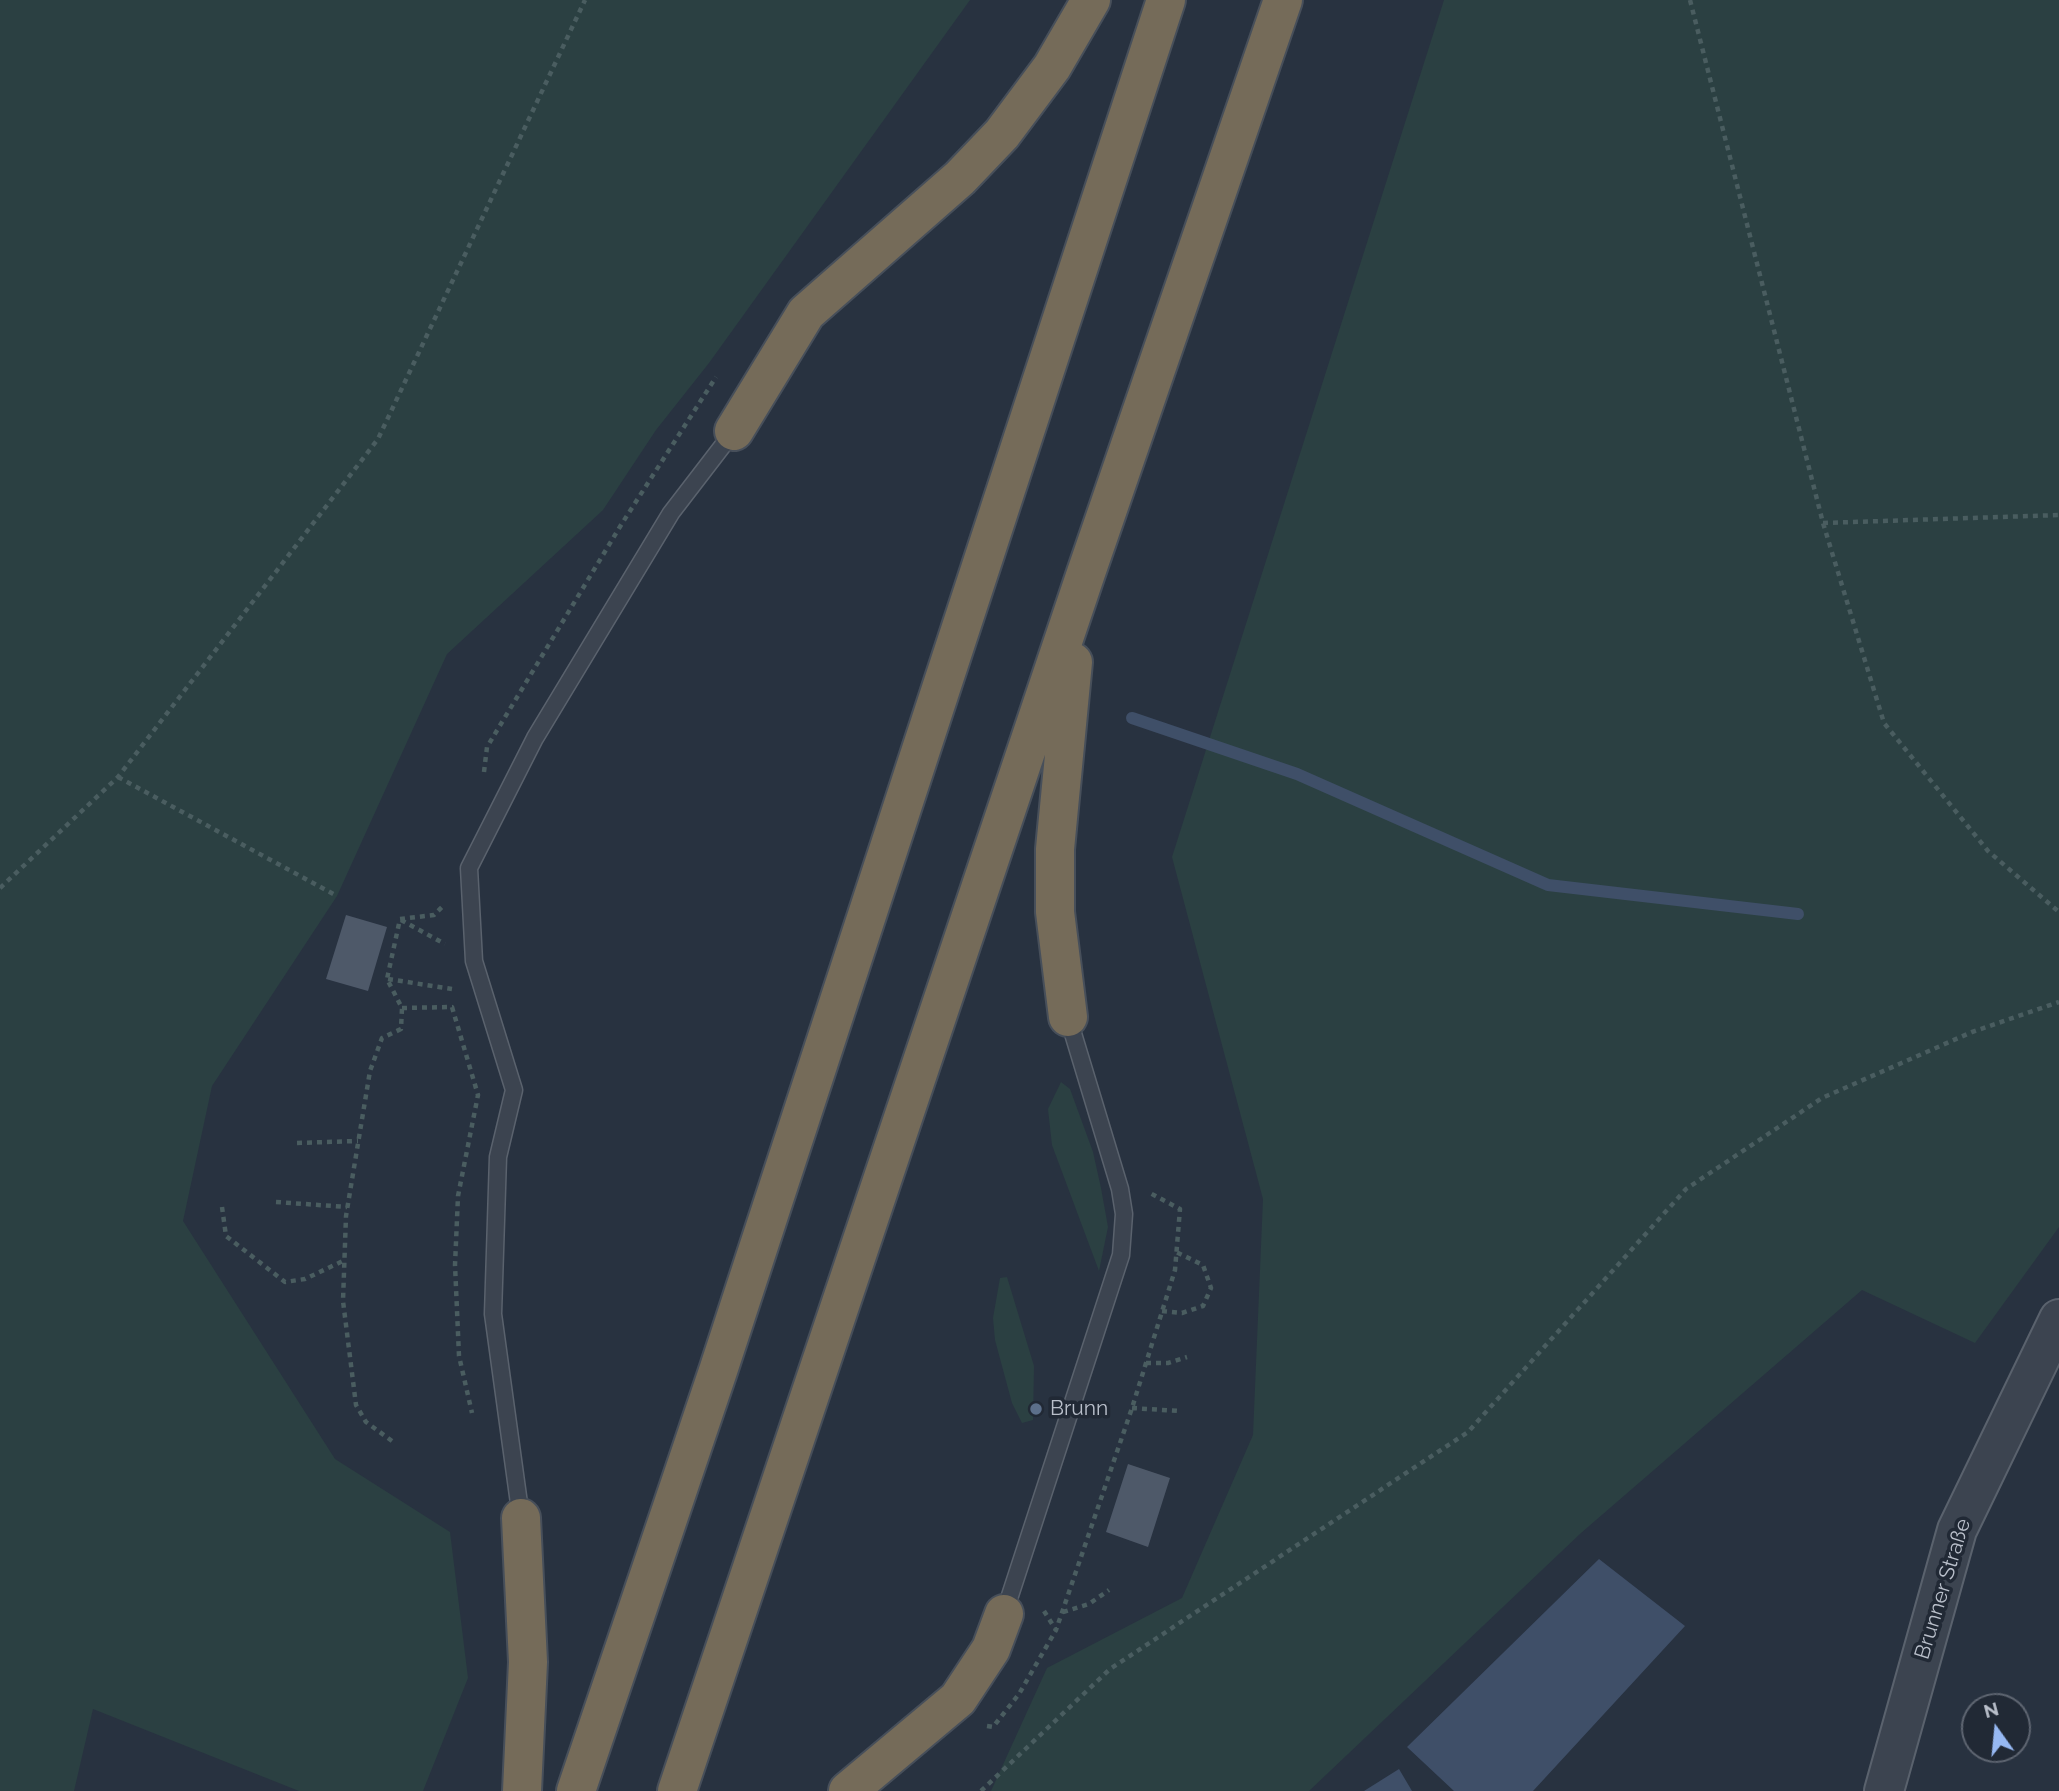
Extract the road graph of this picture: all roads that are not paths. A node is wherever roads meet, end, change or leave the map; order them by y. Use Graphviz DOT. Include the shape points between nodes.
graph roads {
  1 [pos="1091,0"];
  2 [pos="1166,0"];
  3 [pos="1283,0"];
  4 [pos="734,431"];
  5 [pos="1086,573"];
  6 [pos="1068,1017"];
  7 [pos="2059,1320"];
  8 [pos="521,1518"];
  9 [pos="1004,1614"];
  10 [pos="522,1791"];
  11 [pos="576,1791"];
  12 [pos="677,1791"];
  13 [pos="848,1791"];
  14 [pos="1884,1791"];
  1 -- 4 [label="highway" via="1052,67 1002,134 960,178 806,313"];
  2 -- 11 [label="highway"];
  3 -- 5 [label="highway"];
  4 -- 8 [label="lane" via="671,513 536,738 469,867 474,961 514,1090 498,1157 493,1314"];
  5 -- 6 [label="highway" via="1055,849 1055,912"];
  5 -- 12 [label="highway"];
  6 -- 9 [label="lane" via="1116,1174 1124,1214 1121,1255"];
  7 -- 14 [label="street, Brunner Straße" via="1957,1530"];
  8 -- 10 [label="highway" via="528,1662"];
  9 -- 13 [label="highway" via="991,1649 958,1699"];
}
